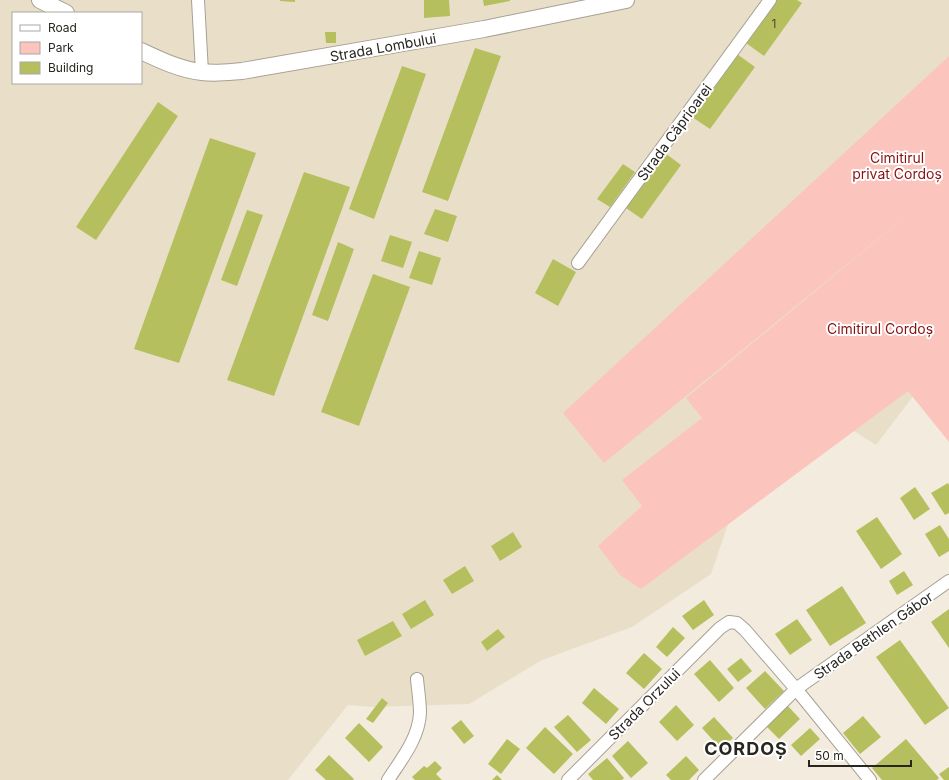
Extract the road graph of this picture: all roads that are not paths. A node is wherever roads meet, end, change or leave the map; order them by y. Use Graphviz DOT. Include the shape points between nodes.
graph roads {
  1 [pos="198,0"];
  2 [pos="626,0"];
  3 [pos="770,0"];
  4 [pos="142,51"];
  5 [pos="202,72"];
  6 [pos="578,263"];
  7 [pos="949,581"];
  8 [pos="416,679"];
  9 [pos="796,689"];
  10 [pos="388,780"];
  11 [pos="568,780"];
  12 [pos="704,780"];
  13 [pos="870,780"];
  1 -- 5 [label="street"];
  2 -- 5 [label="street, Strada Lombului" via="484,29 257,68 220,73"];
  3 -- 6 [label="street, Strada Căprioarei"];
  4 -- 5 [label="street, Strada Lombului" via="183,68"];
  7 -- 9 [label="street, Strada Bethlen Gábor"];
  8 -- 10 [label="street" via="420,713 418,728"];
  9 -- 11 [label="street, Strada Orzului" via="745,630 738,623 729,622 720,628"];
  9 -- 12 [label="street, Strada Bethlen Gábor"];
  9 -- 13 [label="street"];
}
